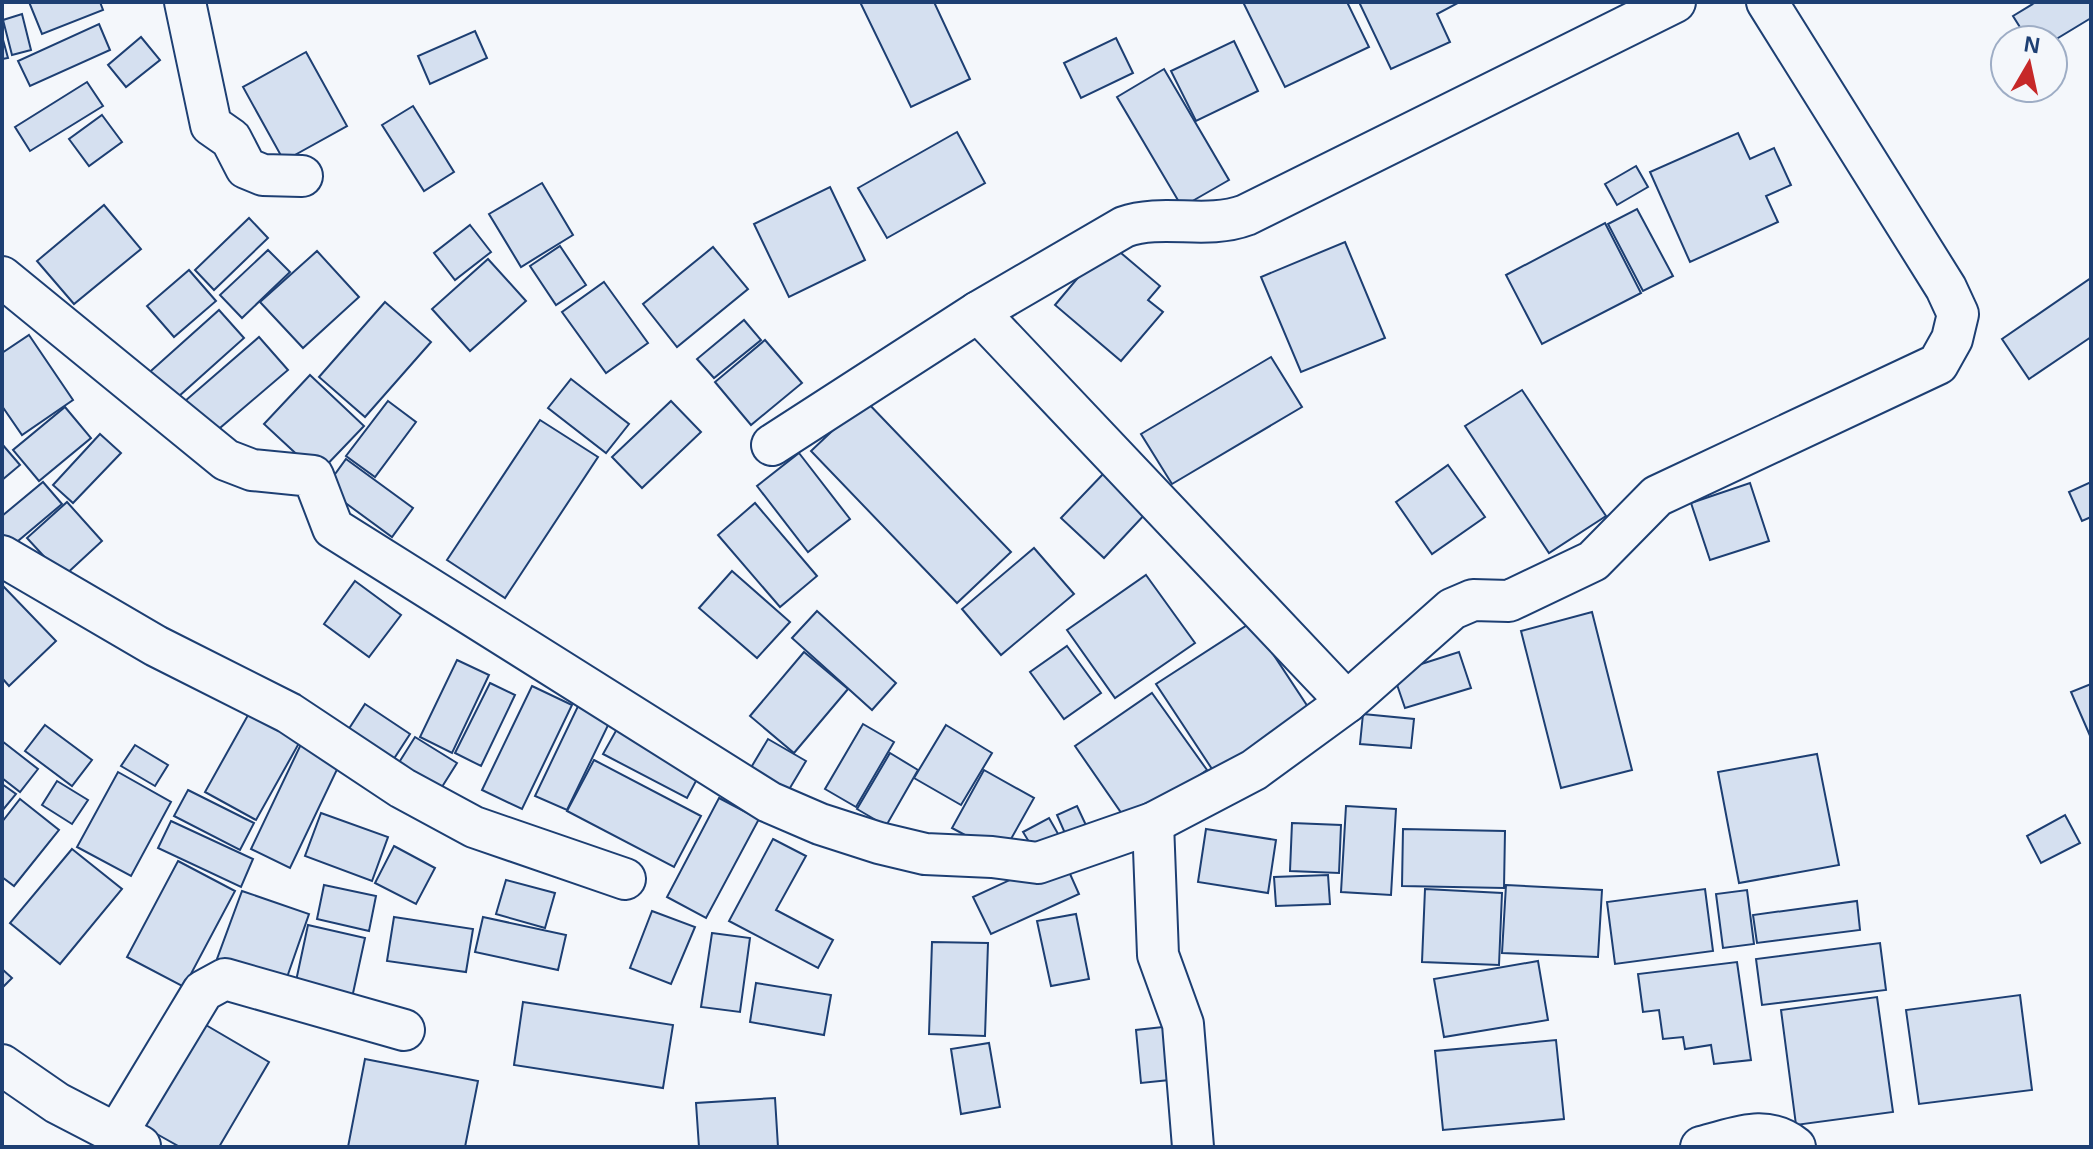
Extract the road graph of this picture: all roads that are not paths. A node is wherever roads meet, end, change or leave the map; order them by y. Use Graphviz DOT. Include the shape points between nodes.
graph roads {
  1 [pos="185,2"];
  2 [pos="1675,2"];
  3 [pos="1767,2"];
  4 [pos="302,176"];
  5 [pos="2,277"];
  6 [pos="978,312"];
  7 [pos="772,445"];
  8 [pos="2,556"];
  9 [pos="1347,702"];
  10 [pos="1153,823"];
  11 [pos="625,879"];
  12 [pos="404,1030"];
  13 [pos="2,1065"];
  14 [pos="128,1141"];
  15 [pos="1193,1147"];
  16 [pos="1701,1147"];
  17 [pos="1795,1147"];
  1 -- 4 [label="street" via="211,125 231,139 246,168 263,175"];
  2 -- 6 [label="street" via="1246,215 1211,223 1124,227"];
  3 -- 9 [label="street" via="1946,288 1958,314 1938,364 1657,496 1593,561 1509,601 1473,600 1452,609"];
  5 -- 10 [label="street" via="226,460 252,470 313,476 333,528 769,802 820,824 925,854 1038,863"];
  6 -- 7 [label="street"];
  6 -- 9 [label="street"];
  8 -- 11 [label="street" via="156,646 289,713 402,788 474,827"];
  9 -- 10 [label="street" via="1254,770"];
  10 -- 15 [label="street" via="1158,955 1183,1024"];
  12 -- 14 [label="street" via="225,979 203,991"];
  13 -- 14 [label="street" via="57,1103"];
  16 -- 17 [label="street" via="1764,1132"];
}
